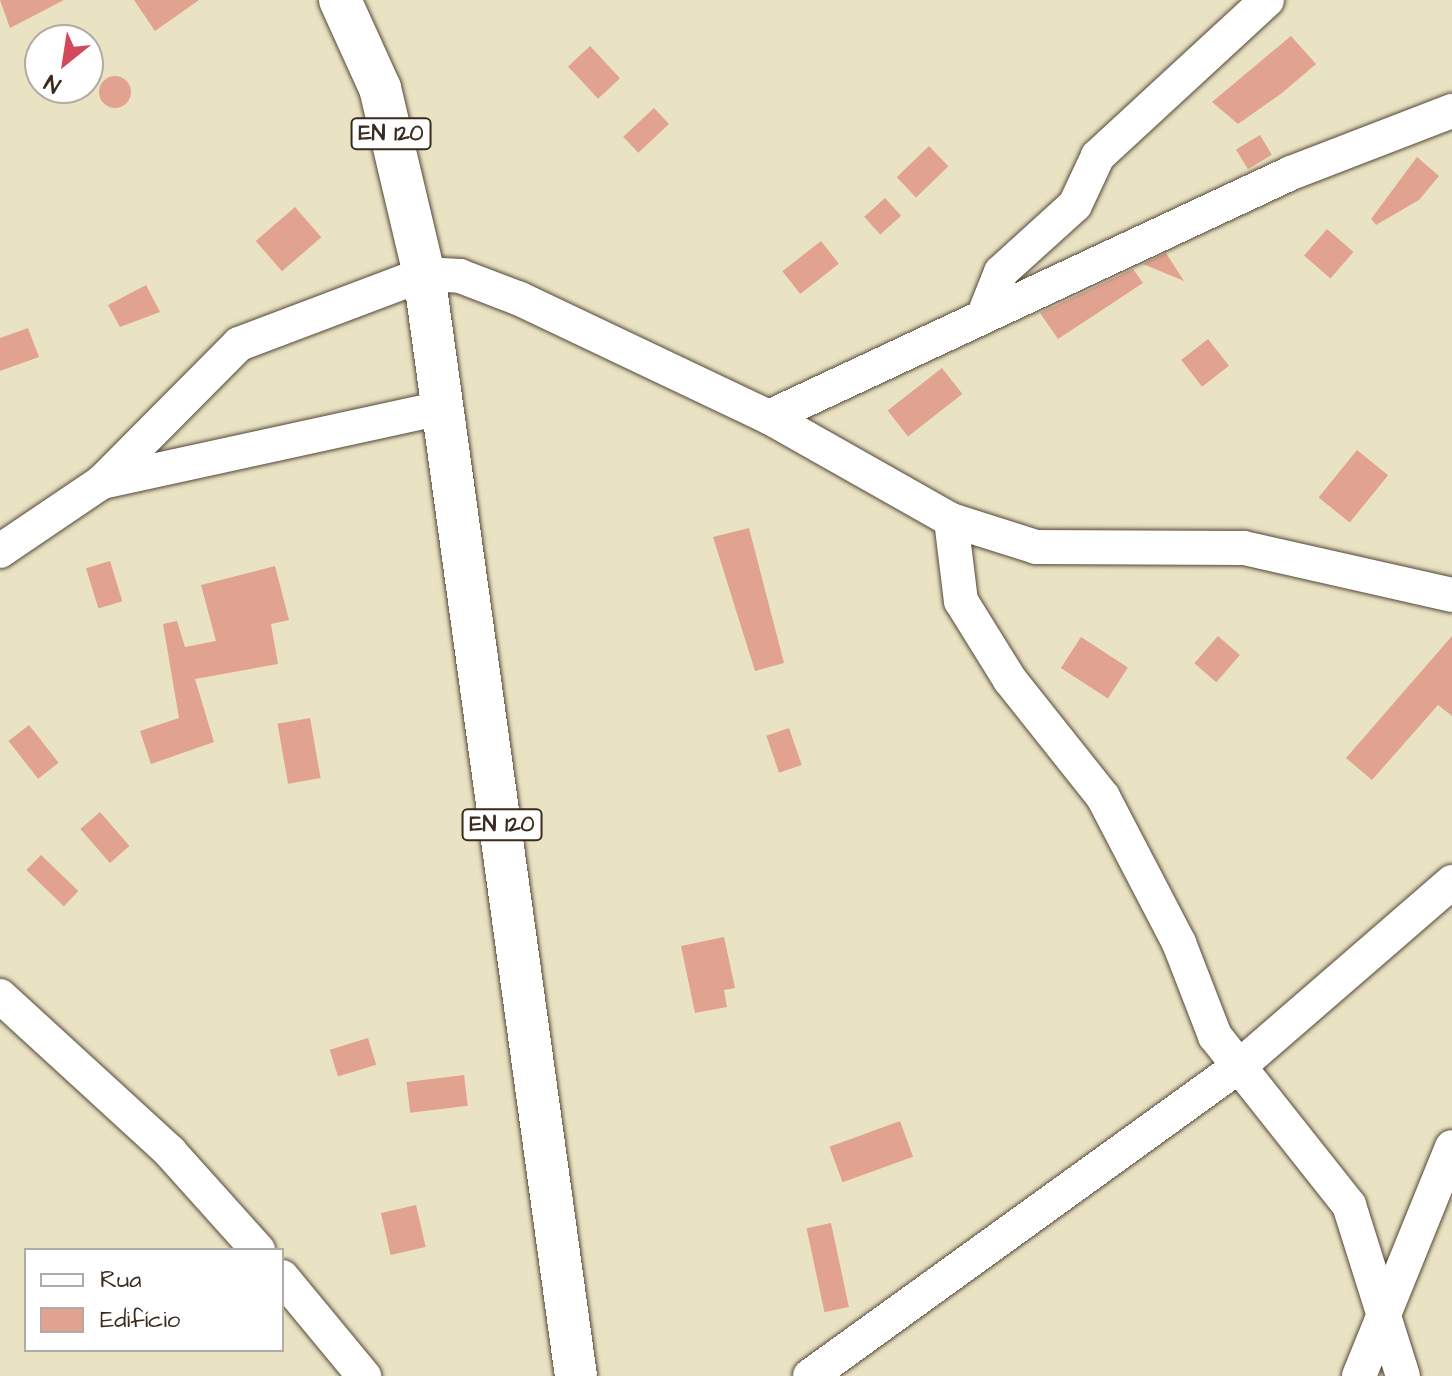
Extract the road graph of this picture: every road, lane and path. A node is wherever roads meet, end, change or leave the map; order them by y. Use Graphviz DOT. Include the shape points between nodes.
graph roads {
  1 [pos="340,0"];
  2 [pos="1267,0"];
  3 [pos="1452,111"];
  4 [pos="424,274"];
  5 [pos="985,312"];
  6 [pos="445,407"];
  7 [pos="769,417"];
  8 [pos="102,482"];
  9 [pos="951,520"];
  10 [pos="0,551"];
  11 [pos="1452,595"];
  12 [pos="1452,882"];
  13 [pos="0,996"];
  14 [pos="1242,1064"];
  15 [pos="1452,1147"];
  16 [pos="256,1248"];
  17 [pos="284,1279"];
  18 [pos="1387,1320"];
  19 [pos="364,1376"];
  20 [pos="576,1376"];
  21 [pos="810,1376"];
  22 [pos="1359,1376"];
  23 [pos="1403,1376"];
  1 -- 4 [label="main road, EN 120" via="380,88"];
  2 -- 5 [label="street" via="1098,156 1075,205 1001,272"];
  3 -- 5 [label="street" via="1291,173"];
  4 -- 6 [label="main road, EN 120"];
  4 -- 7 [label="street" via="460,276 520,299"];
  4 -- 8 [label="street" via="239,344"];
  5 -- 7 [label="street"];
  6 -- 8 [label="street"];
  6 -- 20 [label="main road, EN 120"];
  7 -- 9 [label="street"];
  8 -- 10 [label="street"];
  9 -- 11 [label="street" via="1036,547 1244,548"];
  9 -- 14 [label="street" via="961,601 1010,680 1103,797 1179,943 1215,1036"];
  12 -- 14 [label="street"];
  13 -- 16 [label="street" via="170,1152"];
  14 -- 18 [label="street" via="1349,1205"];
  14 -- 21 [label="street"];
  15 -- 18 [label="street"];
  17 -- 19 [label="street"];
  18 -- 22 [label="street"];
  18 -- 23 [label="street"];
}
